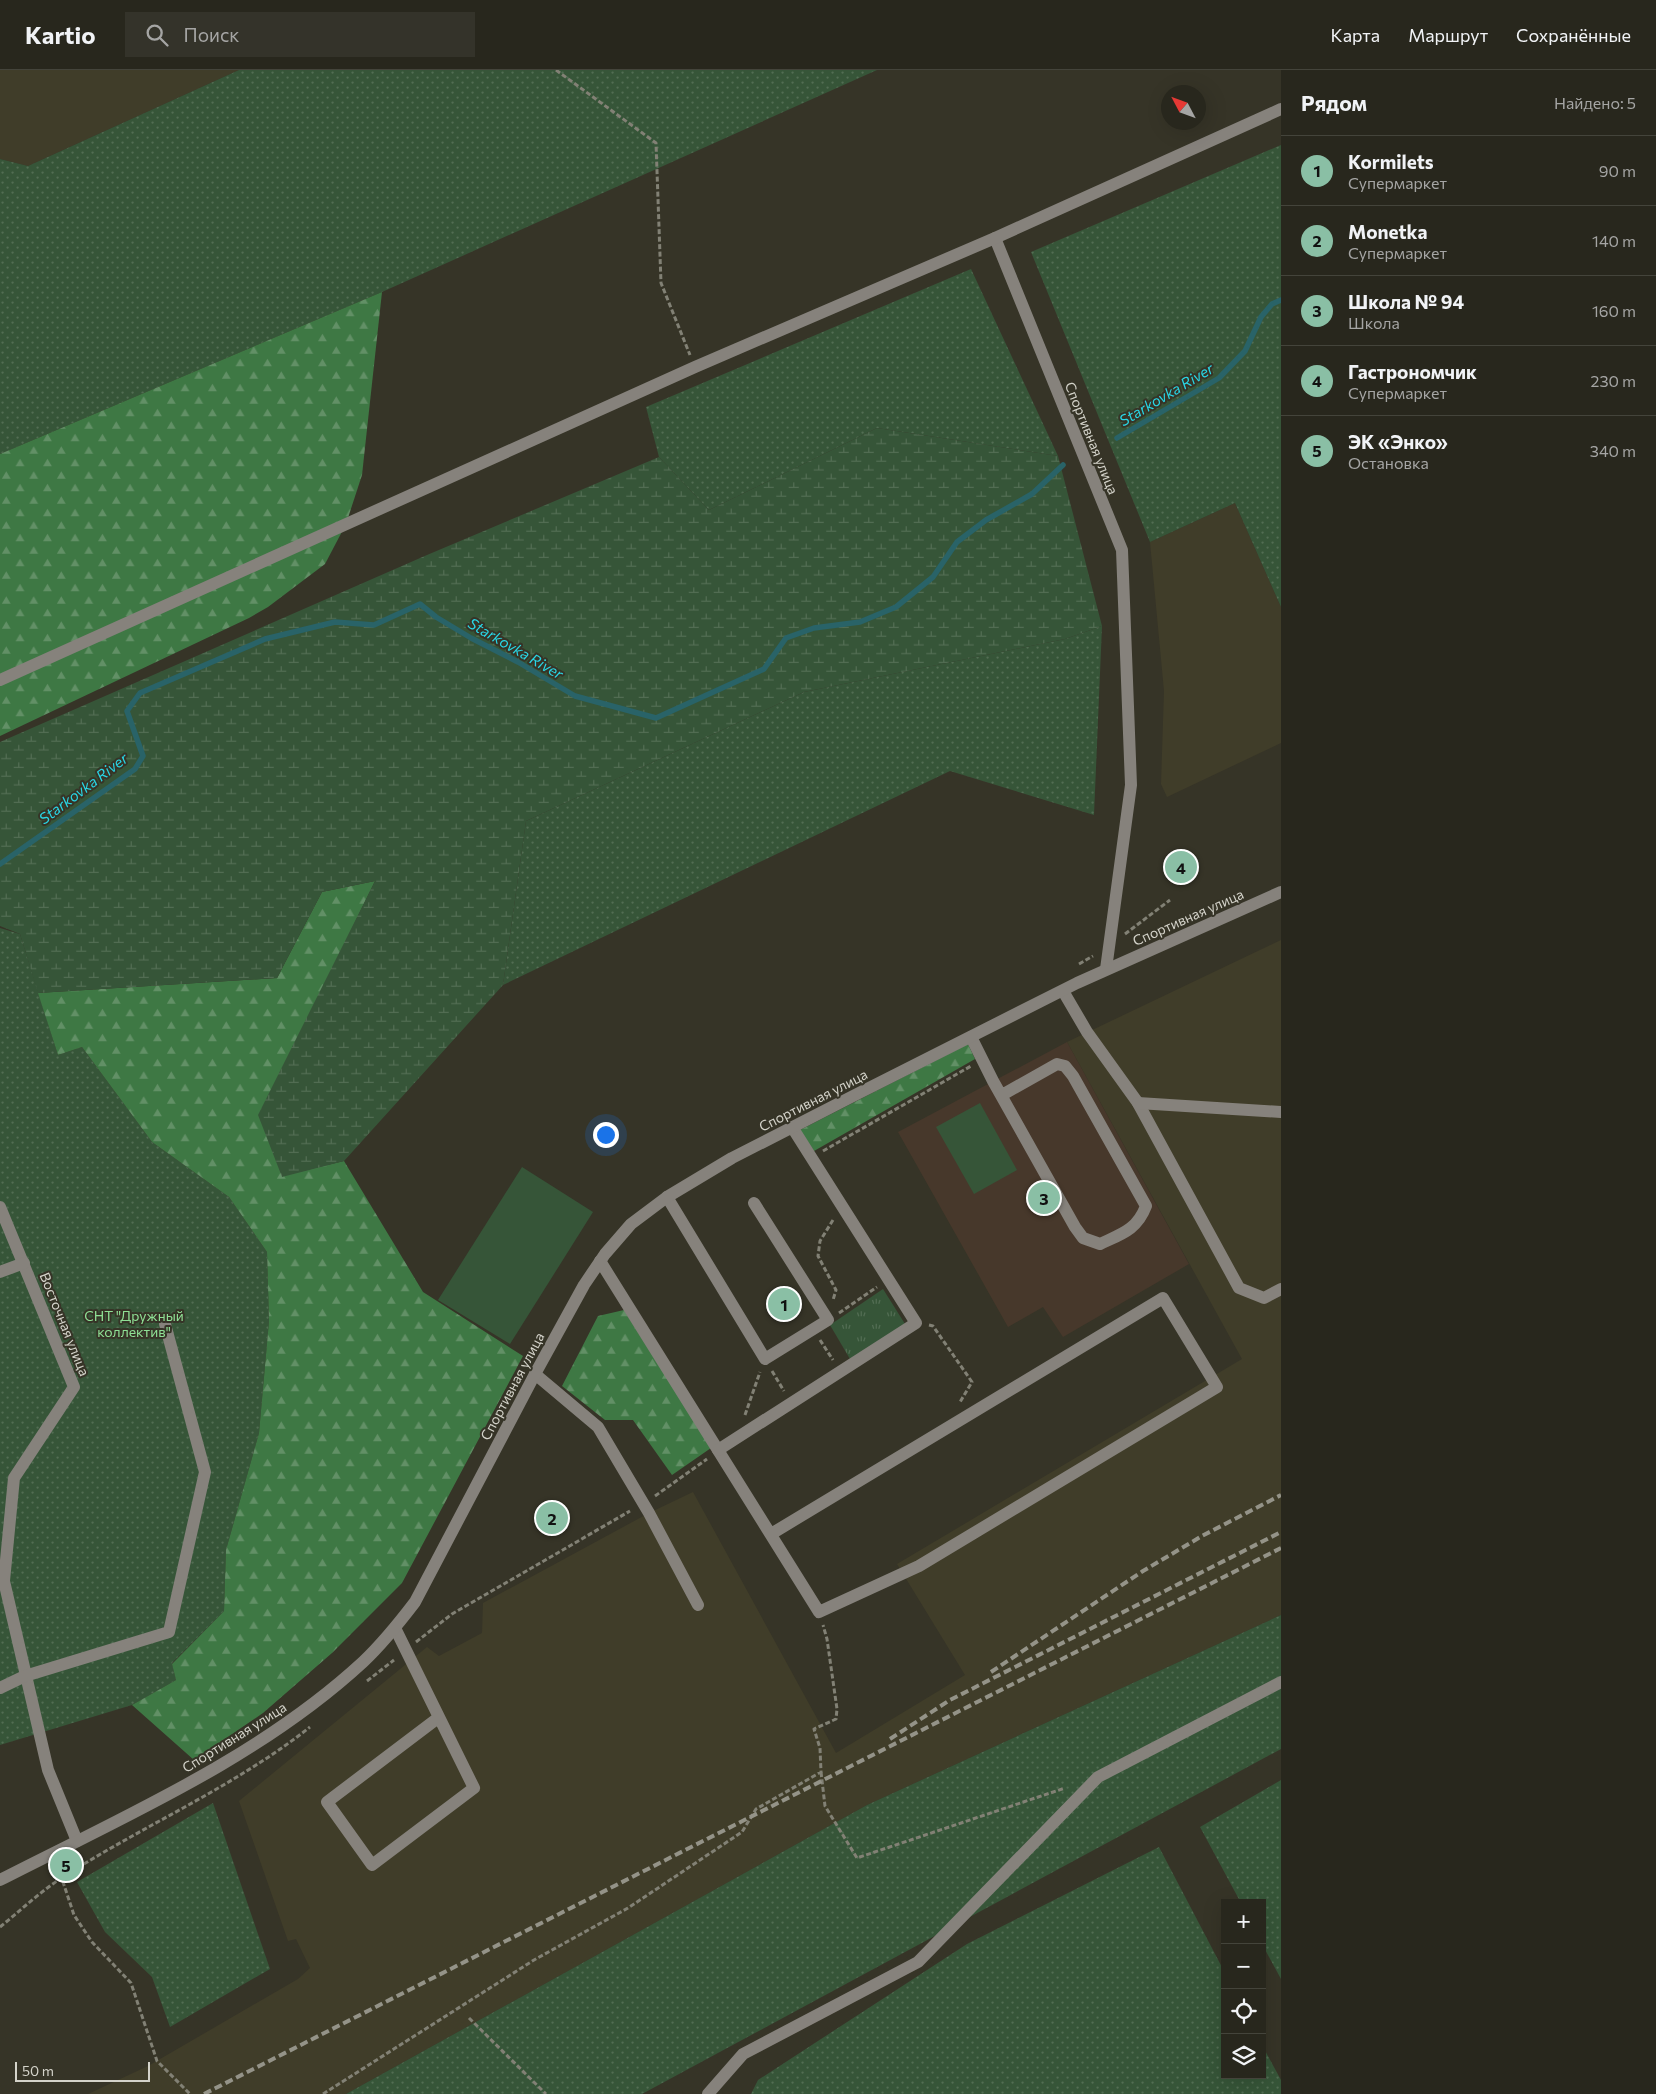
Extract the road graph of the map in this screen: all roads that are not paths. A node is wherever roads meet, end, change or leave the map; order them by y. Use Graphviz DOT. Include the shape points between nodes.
graph roads {
  1 [pos="1281,109"];
  2 [pos="994,238"];
  3 [pos="0,680"];
  4 [pos="1281,892"];
  5 [pos="1106,969"];
  6 [pos="1063,991"];
  7 [pos="971,1037"];
  8 [pos="1002,1096"];
  9 [pos="1138,1103"];
  10 [pos="1281,1112"];
  11 [pos="792,1127"];
  12 [pos="666,1197"];
  13 [pos="754,1203"];
  14 [pos="0,1206"];
  15 [pos="600,1261"];
  16 [pos="24,1262"];
  17 [pos="0,1272"];
  18 [pos="1281,1289"];
  19 [pos="165,1324"];
  20 [pos="534,1374"];
  21 [pos="718,1450"];
  22 [pos="14,1478"];
  23 [pos="0,1484"];
  24 [pos="771,1534"];
  25 [pos="698,1605"];
  26 [pos="395,1628"];
  27 [pos="25,1676"];
  28 [pos="1281,1682"];
  29 [pos="0,1688"];
  30 [pos="438,1718"];
  31 [pos="77,1841"];
  32 [pos="0,1880"];
  33 [pos="708,2094"];
  1 -- 2 [label="street"];
  2 -- 3 [label="street" via="695,366"];
  2 -- 5 [label="street, Спортивная улица" via="1122,550 1131,785"];
  4 -- 5 [label="street, Спортивная улица"];
  5 -- 6 [label="street, Спортивная улица"];
  6 -- 7 [label="street, Спортивная улица"];
  6 -- 9 [label="street"];
  7 -- 8 [label="street"];
  7 -- 11 [label="street, Спортивная улица"];
  8 -- 8 [label="street" via="1083,1238 1100,1244 1132,1228 1142,1217 1146,1206 1065,1066 1057,1064"];
  9 -- 10 [label="street"];
  9 -- 18 [label="street" via="1239,1288 1264,1298"];
  11 -- 12 [label="street, Спортивная улица"];
  11 -- 21 [label="street" via="916,1323"];
  12 -- 13 [label="street" via="765,1359 828,1320"];
  12 -- 15 [label="street, Спортивная улица" via="631,1224"];
  14 -- 16 [label="street, Восточная улица"];
  15 -- 20 [label="street, Спортивная улица"];
  15 -- 21 [label="street"];
  16 -- 17 [label="street"];
  16 -- 22 [label="street, Восточная улица" via="74,1387"];
  19 -- 27 [label="street" via="205,1472 169,1632"];
  20 -- 25 [label="street" via="598,1427"];
  20 -- 26 [label="street, Спортивная улица" via="431,1574"];
  21 -- 24 [label="street"];
  22 -- 23 [label="street"];
  22 -- 27 [label="street, Восточная улица" via="4,1581"];
  24 -- 24 [label="street" via="1164,1298 1216,1387 919,1566 820,1612"];
  26 -- 30 [label="street"];
  26 -- 31 [label="street, Спортивная улица" via="364,1661 277,1731 179,1788"];
  27 -- 29 [label="street"];
  27 -- 31 [label="street, Восточная улица" via="48,1770"];
  28 -- 33 [label="street" via="1098,1777 918,1962 743,2054"];
  30 -- 30 [label="street" via="474,1788 372,1865 327,1802"];
  31 -- 32 [label="street, Спортивная улица"];
}
